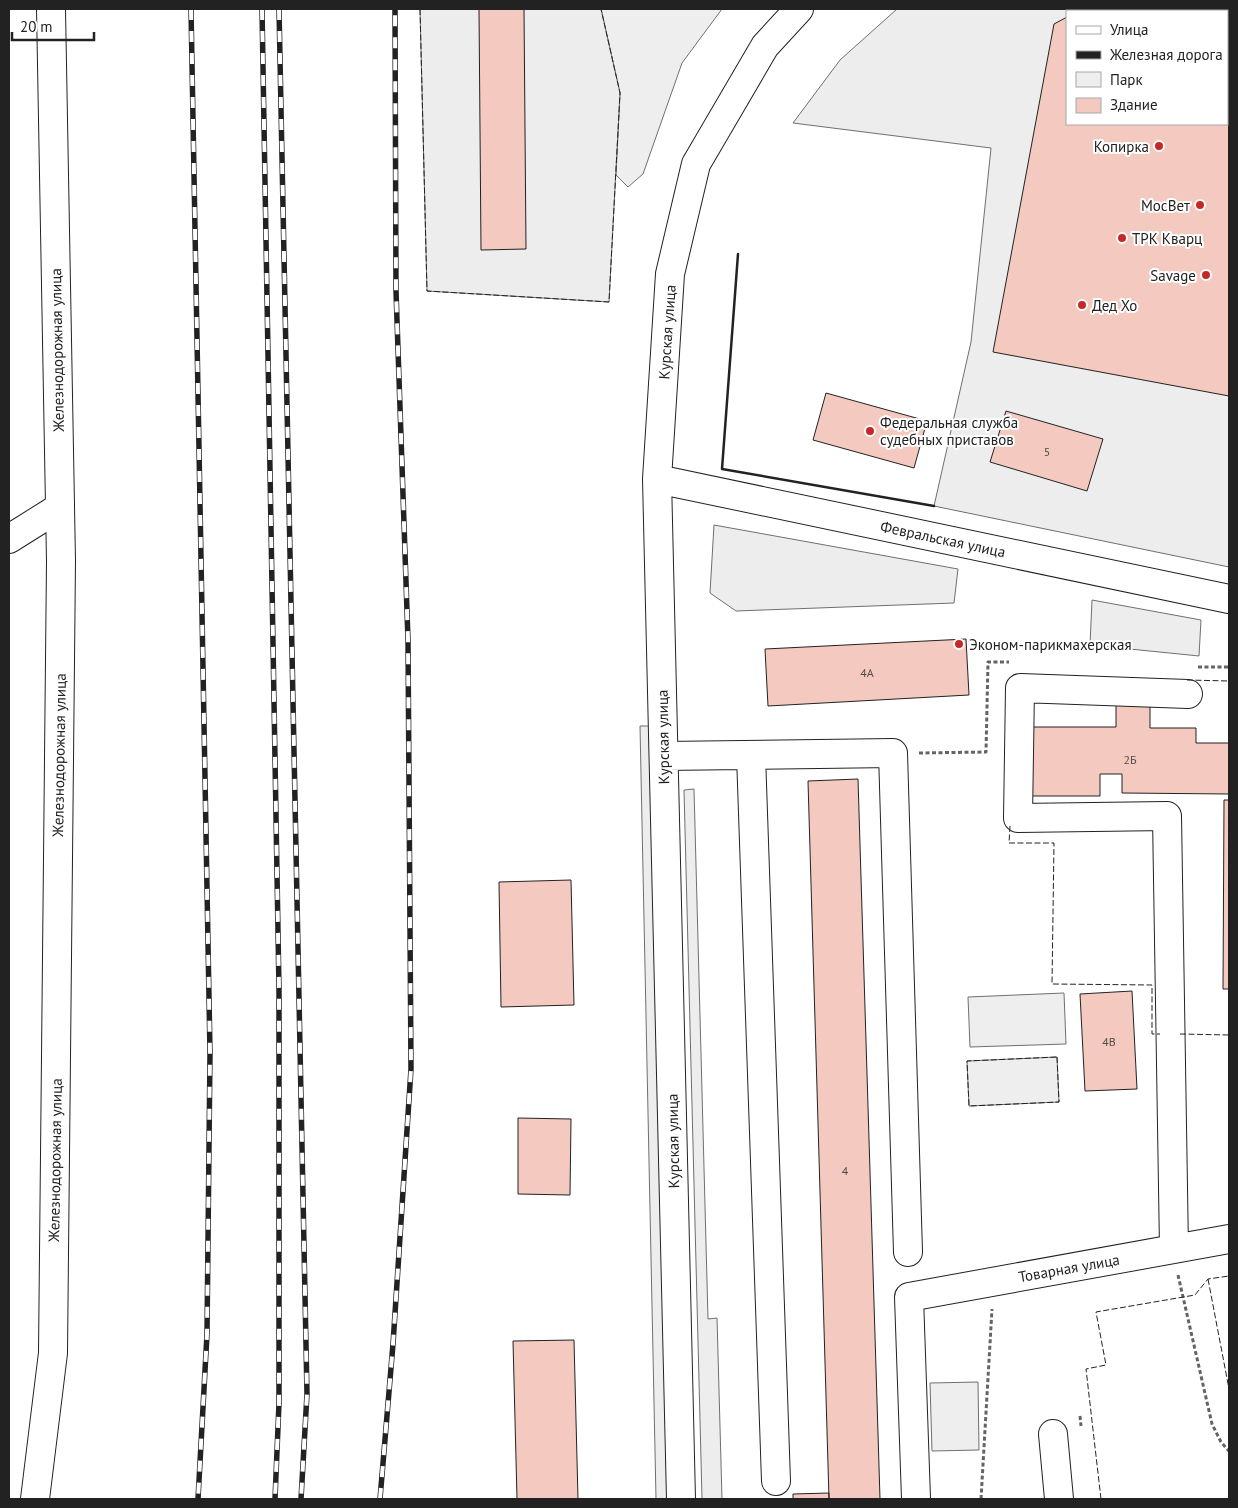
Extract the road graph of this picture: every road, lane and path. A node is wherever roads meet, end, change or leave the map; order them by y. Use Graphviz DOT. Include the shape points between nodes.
graph roads {
  1 [pos="51,9"];
  2 [pos="799,9"];
  3 [pos="657,479"];
  4 [pos="60,507"];
  5 [pos="9,539"];
  6 [pos="1229,598"];
  7 [pos="1188,694"];
  8 [pos="751,755"];
  9 [pos="664,756"];
  10 [pos="1229,1239"];
  11 [pos="908,1252"];
  12 [pos="1176,1260"];
  13 [pos="994,1281"];
  14 [pos="1053,1434"];
  15 [pos="1229,1451"];
  16 [pos="776,1481"];
  17 [pos="34,1499"];
  18 [pos="681,1499"];
  19 [pos="916,1499"];
  20 [pos="981,1499"];
  21 [pos="1059,1499"];
  1 -- 4 [label="street, Железнодорожная улица"];
  2 -- 3 [label="street, Курская улица" via="765,46 696,164 670,274"];
  3 -- 6 [label="street, Февральская улица"];
  3 -- 9 [label="street, Курская улица"];
  4 -- 5 [label="street"];
  4 -- 17 [label="street, Железнодорожная улица" via="53,1353"];
  7 -- 12 [label="street" via="1020,688 1018,818 1167,816"];
  8 -- 9 [label="street"];
  8 -- 11 [label="street" via="893,754"];
  8 -- 16 [label="street"];
  9 -- 18 [label="street, Курская улица"];
  10 -- 12 [label="street, Товарная улица"];
  12 -- 13 [label="street, Товарная улица"];
  12 -- 15 [label="path" via="1212,1424"];
  13 -- 19 [label="street, Товарная улица" via="910,1297"];
  13 -- 20 [label="path"];
  14 -- 21 [label="street"];
}
